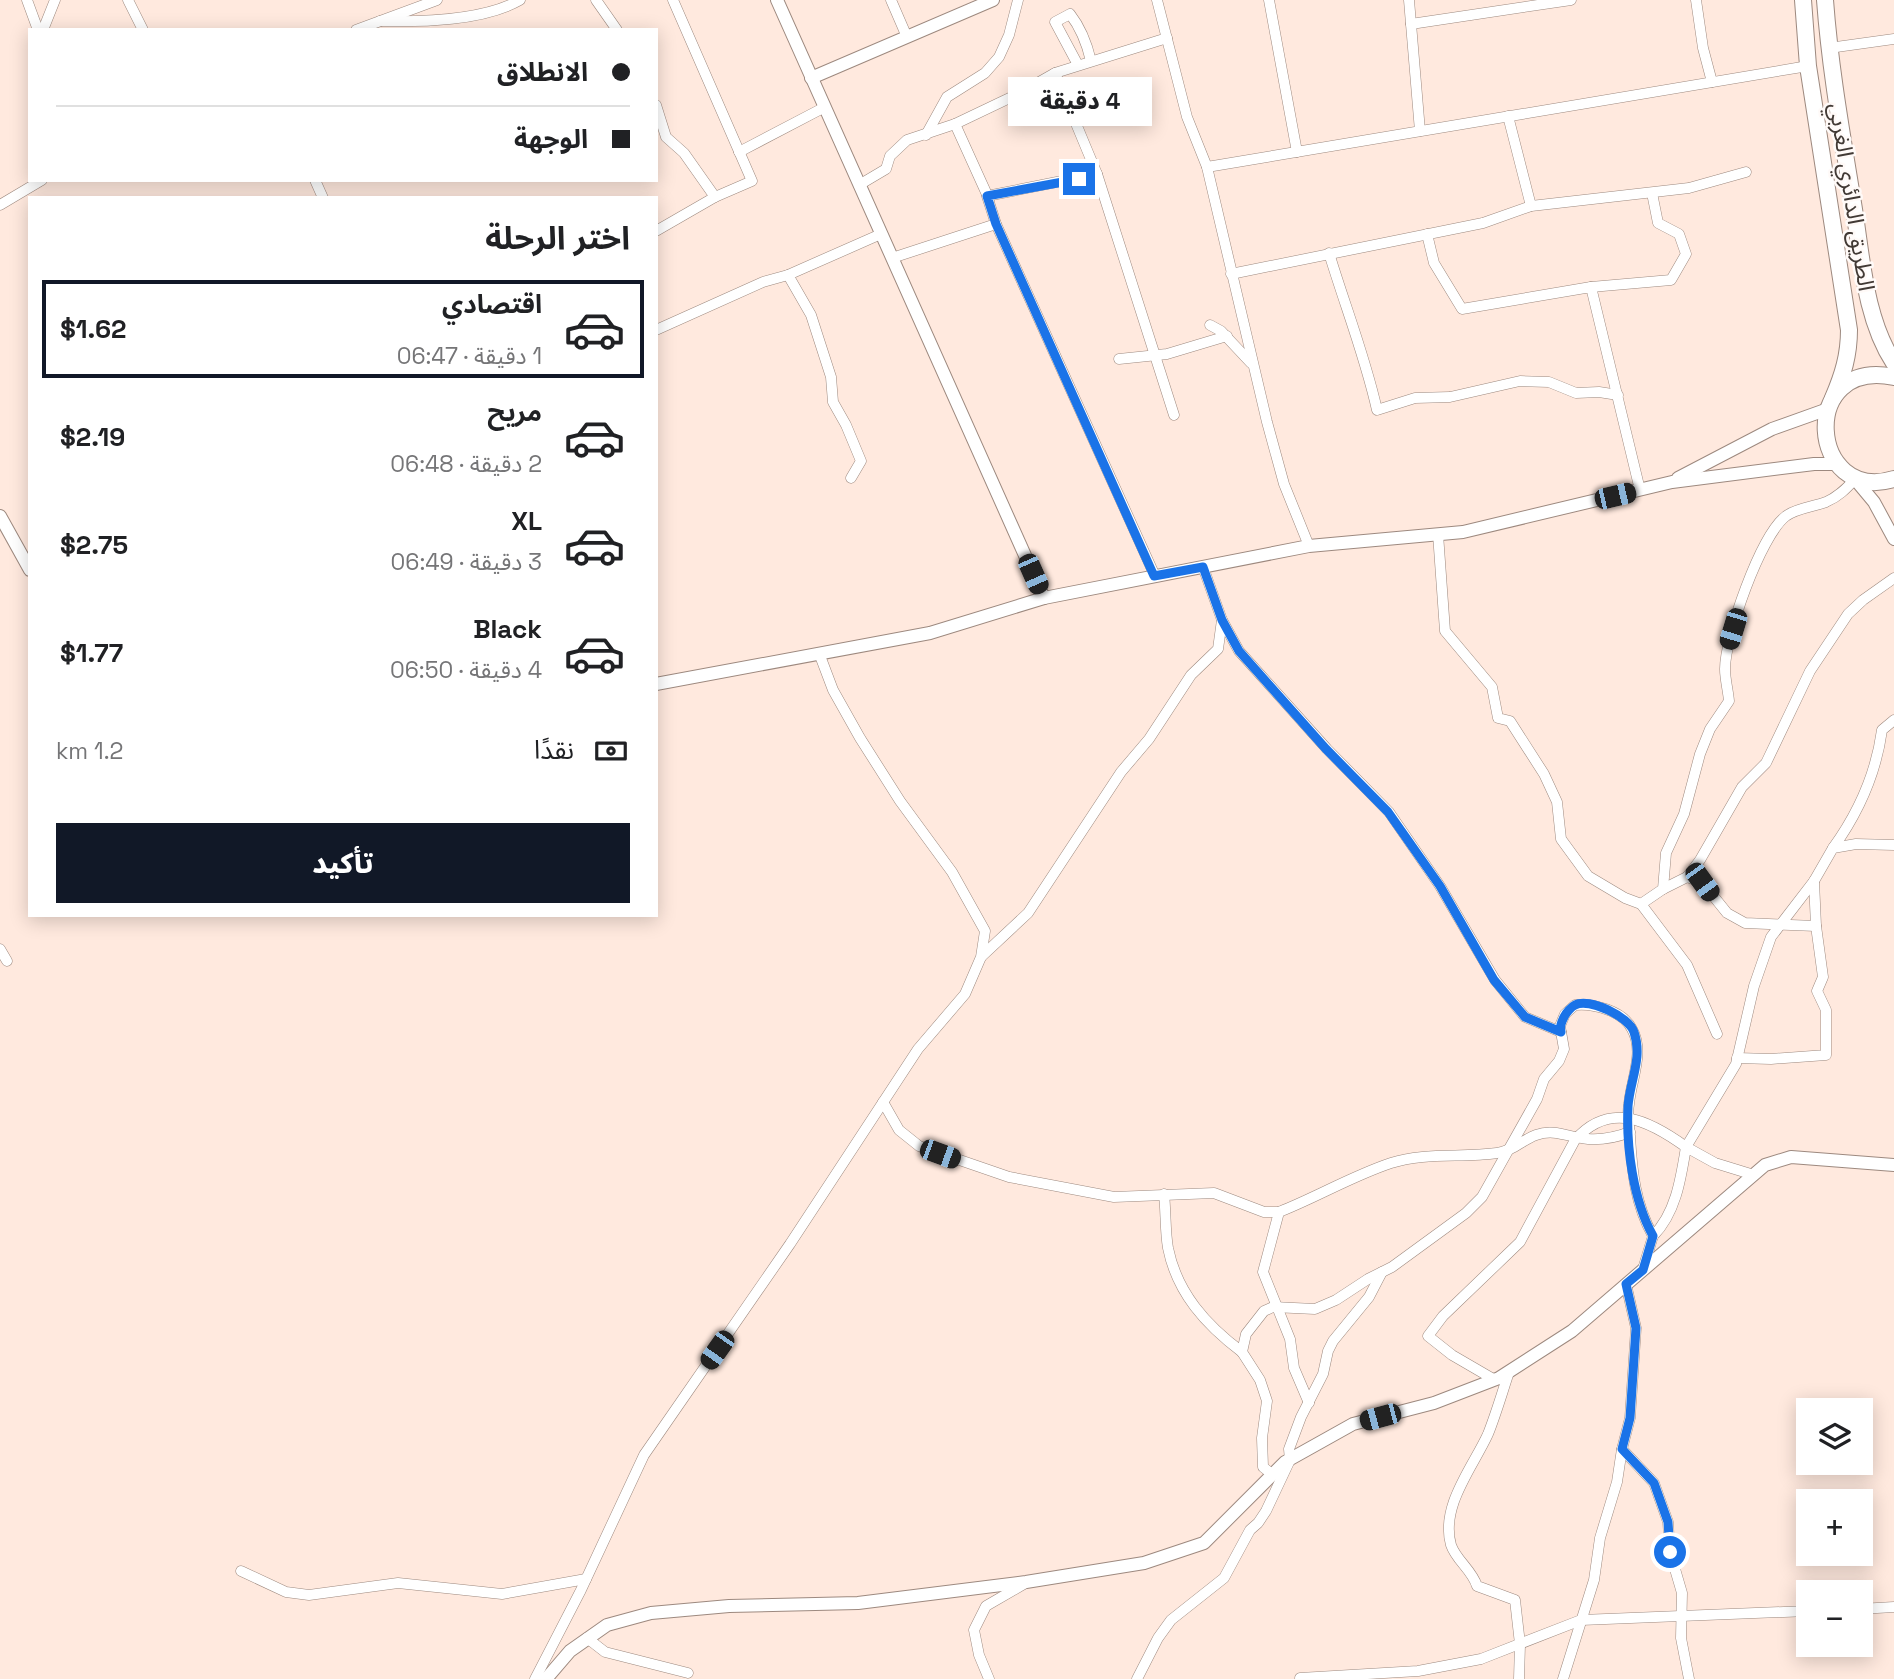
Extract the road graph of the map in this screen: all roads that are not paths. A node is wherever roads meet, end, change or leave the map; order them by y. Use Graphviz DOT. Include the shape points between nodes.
graph roads {
  1 [pos="27,0"];
  2 [pos="55,0"];
  3 [pos="128,0"];
  4 [pos="437,0"];
  5 [pos="520,0"];
  6 [pos="596,0"];
  7 [pos="673,0"];
  8 [pos="777,0"];
  9 [pos="891,0"];
  10 [pos="993,0"];
  11 [pos="1018,0"];
  12 [pos="1157,0"];
  13 [pos="1269,0"];
  14 [pos="1409,0"];
  15 [pos="1571,0"];
  16 [pos="1696,0"];
  17 [pos="1803,0"];
  18 [pos="1825,0"];
  19 [pos="1505,5"];
  20 [pos="380,21"];
  21 [pos="1411,24"];
  22 [pos="39,28"];
  23 [pos="41,28"];
  24 [pos="142,28"];
  25 [pos="361,28"];
  26 [pos="616,28"];
  27 [pos="907,37"];
  28 [pos="1167,38"];
  29 [pos="1894,39"];
  30 [pos="1829,48"];
  31 [pos="1091,61"];
  32 [pos="1078,65"];
  33 [pos="1808,66"];
  34 [pos="1055,73"];
  35 [pos="811,78"];
  36 [pos="1712,82"];
  37 [pos="825,107"];
  38 [pos="658,111"];
  39 [pos="1508,116"];
  40 [pos="955,124"];
  41 [pos="1420,131"];
  42 [pos="926,135"];
  43 [pos="739,152"];
  44 [pos="1297,152"];
  45 [pos="1207,167"];
  46 [pos="1746,172"];
  47 [pos="1097,174"];
  48 [pos="39,182"];
  49 [pos="859,186"];
  50 [pos="1652,193"];
  51 [pos="715,197"];
  52 [pos="989,199"];
  53 [pos="0,205"];
  54 [pos="1531,206"];
  55 [pos="996,224"];
  56 [pos="658,230"];
  57 [pos="881,234"];
  58 [pos="1427,234"];
  59 [pos="1329,253"];
  60 [pos="892,258"];
  61 [pos="1231,274"];
  62 [pos="788,275"];
  63 [pos="1591,287"];
  64 [pos="1210,325"];
  65 [pos="658,329"];
  66 [pos="1227,336"];
  67 [pos="1156,356"];
  68 [pos="1119,359"];
  69 [pos="1894,363"];
  70 [pos="1254,366"];
  71 [pos="1894,377"];
  72 [pos="1618,396"];
  73 [pos="1830,404"];
  74 [pos="1174,415"];
  75 [pos="1838,464"];
  76 [pos="1853,477"];
  77 [pos="851,478"];
  78 [pos="1894,479"];
  79 [pos="1672,482"];
  80 [pos="1640,490"];
  81 [pos="0,516"];
  82 [pos="1438,534"];
  83 [pos="1894,539"];
  84 [pos="1309,546"];
  85 [pos="28,566"];
  86 [pos="1203,567"];
  87 [pos="1154,576"];
  88 [pos="1894,578"];
  89 [pos="1044,598"];
  90 [pos="1222,620"];
  91 [pos="819,653"];
  92 [pos="658,684"];
  93 [pos="1894,720"];
  94 [pos="1894,845"];
  95 [pos="1833,848"];
  96 [pos="1687,877"];
  97 [pos="1814,881"];
  98 [pos="1663,889"];
  99 [pos="1641,904"];
  100 [pos="1779,925"];
  101 [pos="1816,926"];
  102 [pos="0,949"];
  103 [pos="981,957"];
  104 [pos="7,961"];
  105 [pos="1561,1032"];
  106 [pos="1717,1034"];
  107 [pos="1737,1058"];
  108 [pos="883,1102"];
  109 [pos="1629,1116"];
  110 [pos="1630,1132"];
  111 [pos="1577,1138"];
  112 [pos="1686,1147"];
  113 [pos="1509,1150"];
  114 [pos="1894,1165"];
  115 [pos="1754,1175"];
  116 [pos="1164,1194"];
  117 [pos="1279,1212"];
  118 [pos="1653,1236"];
  119 [pos="1643,1270"];
  120 [pos="1382,1272"];
  121 [pos="1626,1284"];
  122 [pos="1277,1307"];
  123 [pos="1241,1352"];
  124 [pos="1509,1372"];
  125 [pos="1495,1380"];
  126 [pos="1309,1403"];
  127 [pos="1622,1449"];
  128 [pos="1290,1460"];
  129 [pos="1273,1475"];
  130 [pos="241,1571"];
  131 [pos="586,1579"];
  132 [pos="1026,1582"];
  133 [pos="1894,1607"];
  134 [pos="1873,1608"];
  135 [pos="1796,1612"];
  136 [pos="1682,1617"];
  137 [pos="1581,1619"];
  138 [pos="587,1638"];
  139 [pos="1520,1644"];
  140 [pos="688,1673"];
  141 [pos="1300,1678"];
  142 [pos="535,1679"];
  143 [pos="546,1679"];
  144 [pos="989,1679"];
  145 [pos="1137,1679"];
  146 [pos="1519,1679"];
  147 [pos="1563,1679"];
  148 [pos="1689,1679"];
  1 -- 22 [label="street"];
  2 -- 23 [label="street"];
  3 -- 24 [label="street"];
  4 -- 20 [label="street"];
  5 -- 20 [label="street" via="467,15"];
  6 -- 26 [label="street"];
  7 -- 43 [label="street"];
  8 -- 35 [label="street"];
  9 -- 27 [label="street"];
  10 -- 27 [label="street"];
  11 -- 42 [label="street" via="999,57 985,73 947,97"];
  12 -- 28 [label="street"];
  13 -- 44 [label="street"];
  14 -- 21 [label="street"];
  15 -- 19 [label="street"];
  16 -- 36 [label="street"];
  17 -- 33 [label="main road, الطريق الدائري الغربي"];
  18 -- 30 [label="main road, الطريق الدائري الغربي"];
  19 -- 21 [label="street"];
  20 -- 25 [label="street"];
  21 -- 41 [label="street"];
  27 -- 35 [label="street"];
  28 -- 31 [label="street"];
  28 -- 45 [label="street" via="1186,117"];
  29 -- 30 [label="street"];
  30 -- 69 [label="main road, الطريق الدائري الغربي" via="1868,296 1882,346"];
  31 -- 32 [label="street"];
  31 -- 32 [label="street" via="1085,38 1066,14 1055,22"];
  32 -- 34 [label="street"];
  33 -- 36 [label="street"];
  33 -- 73 [label="main road, الطريق الدائري الغربي" via="1849,330 1846,363"];
  34 -- 40 [label="street"];
  34 -- 47 [label="street"];
  35 -- 37 [label="street"];
  36 -- 39 [label="street"];
  37 -- 43 [label="street"];
  37 -- 49 [label="street"];
  38 -- 51 [label="street" via="666,137 684,153"];
  39 -- 41 [label="street"];
  39 -- 54 [label="street"];
  40 -- 42 [label="street"];
  40 -- 52 [label="street"];
  41 -- 44 [label="street"];
  42 -- 49 [label="street" via="908,140 890,156 886,169"];
  43 -- 51 [label="street" via="752,181"];
  44 -- 45 [label="street"];
  45 -- 61 [label="street"];
  46 -- 50 [label="street"];
  47 -- 52 [label="street" via="987,196"];
  47 -- 67 [label="street"];
  48 -- 53 [label="street"];
  49 -- 57 [label="street"];
  50 -- 54 [label="street"];
  50 -- 63 [label="street" via="1658,223 1679,234 1686,254 1671,280"];
  51 -- 56 [label="street"];
  52 -- 55 [label="street"];
  54 -- 58 [label="street" via="1483,223"];
  55 -- 60 [label="street"];
  55 -- 87 [label="street"];
  57 -- 60 [label="street"];
  57 -- 62 [label="street"];
  58 -- 59 [label="street"];
  58 -- 63 [label="street" via="1434,263 1462,309"];
  59 -- 61 [label="street"];
  59 -- 72 [label="street" via="1377,410 1415,398 1450,397 1520,381"];
  60 -- 89 [label="street"];
  61 -- 70 [label="street"];
  62 -- 65 [label="street"];
  62 -- 77 [label="street" via="811,315 831,377 833,402 861,461"];
  63 -- 72 [label="street"];
  64 -- 66 [label="street"];
  66 -- 67 [label="street"];
  66 -- 70 [label="street"];
  67 -- 68 [label="street"];
  67 -- 74 [label="street"];
  70 -- 84 [label="street" via="1284,484"];
  71 -- 73 [label="main road" via="1862,376 1846,385"];
  72 -- 80 [label="street"];
  73 -- 75 [label="main road, الطريق الدائري الغربي" via="1824,432"];
  73 -- 79 [label="street"];
  75 -- 76 [label="main road"];
  75 -- 79 [label="street"];
  76 -- 78 [label="main road"];
  76 -- 83 [label="street" via="1874,502"];
  76 -- 98 [label="street" via="1840,495 1784,518 1759,555 1727,647 1724,670 1729,701 1700,754 1684,814 1666,853"];
  79 -- 80 [label="street"];
  80 -- 82 [label="street"];
  81 -- 85 [label="street"];
  82 -- 84 [label="street"];
  82 -- 99 [label="street" via="1445,631 1492,687 1498,718 1510,721 1544,774 1557,802 1561,839 1588,876"];
  84 -- 86 [label="street"];
  86 -- 87 [label="street"];
  86 -- 90 [label="street"];
  87 -- 89 [label="street"];
  88 -- 96 [label="street" via="1848,614 1810,671 1766,763 1742,787"];
  89 -- 91 [label="street" via="930,633"];
  90 -- 103 [label="street" via="1218,649 1191,676 1149,740 1121,772 1028,913"];
  90 -- 105 [label="street" via="1239,651 1388,812 1440,886 1494,980 1525,1017"];
  91 -- 92 [label="street"];
  91 -- 103 [label="street" via="860,738 952,872 985,930"];
  93 -- 95 [label="street" via="1882,730 1878,761 1867,788"];
  94 -- 95 [label="street"];
  95 -- 97 [label="street"];
  96 -- 98 [label="street"];
  96 -- 100 [label="street" via="1702,882 1727,913 1745,923"];
  97 -- 100 [label="street"];
  97 -- 101 [label="street"];
  98 -- 99 [label="street"];
  99 -- 106 [label="street" via="1688,965"];
  100 -- 101 [label="street"];
  100 -- 107 [label="street" via="1760,967"];
  101 -- 107 [label="street" via="1822,977 1817,991 1826,1010 1826,1055"];
  102 -- 104 [label="street"];
  103 -- 108 [label="street" via="965,994 918,1049"];
  105 -- 109 [label="street" via="1565,1014 1575,1004 1599,1006 1622,1017 1633,1030 1637,1053"];
  105 -- 113 [label="street" via="1564,1049 1559,1061 1544,1079"];
  107 -- 112 [label="street"];
  108 -- 116 [label="street" via="899,1130 919,1146 962,1162 1009,1177 1114,1197"];
  108 -- 131 [label="street" via="643,1455"];
  109 -- 110 [label="street"];
  109 -- 111 [label="street" via="1586,1127"];
  109 -- 112 [label="street"];
  110 -- 111 [label="street"];
  110 -- 118 [label="street" via="1634,1185"];
  111 -- 113 [label="street" via="1557,1132 1536,1135"];
  111 -- 125 [label="street" via="1520,1242 1428,1336"];
  112 -- 115 [label="street" via="1715,1164"];
  112 -- 118 [label="street" via="1679,1186"];
  113 -- 117 [label="street" via="1393,1162"];
  113 -- 120 [label="street" via="1482,1197 1466,1213"];
  114 -- 115 [label="street" via="1791,1157 1765,1165"];
  115 -- 119 [label="street"];
  116 -- 117 [label="street" via="1214,1193 1264,1212"];
  116 -- 123 [label="street" via="1168,1248 1177,1279 1195,1309"];
  117 -- 122 [label="street" via="1263,1272"];
  118 -- 119 [label="street"];
  119 -- 121 [label="street"];
  120 -- 122 [label="street" via="1315,1309"];
  120 -- 126 [label="street" via="1369,1297 1333,1341"];
  121 -- 124 [label="street" via="1572,1331"];
  121 -- 127 [label="street" via="1636,1328 1630,1418"];
  122 -- 123 [label="street" via="1264,1311 1255,1321"];
  122 -- 126 [label="street"];
  123 -- 129 [label="street" via="1260,1380 1267,1401 1263,1466"];
  124 -- 125 [label="street"];
  124 -- 139 [label="street" via="1488,1434 1450,1514 1451,1546 1477,1586 1515,1600"];
  125 -- 128 [label="street" via="1434,1403 1353,1424"];
  126 -- 128 [label="street" via="1289,1449"];
  127 -- 136 [label="street" via="1654,1483 1668,1522 1670,1552 1682,1592"];
  127 -- 137 [label="street"];
  128 -- 129 [label="street"];
  128 -- 145 [label="street" via="1266,1511 1224,1578 1171,1620"];
  129 -- 132 [label="street" via="1204,1543 1144,1563"];
  130 -- 131 [label="street" via="286,1592 309,1595 398,1583 502,1594"];
  131 -- 142 [label="street"];
  132 -- 138 [label="street" via="858,1603 729,1606 651,1614 607,1625"];
  132 -- 144 [label="street" via="986,1606 974,1630"];
  133 -- 134 [label="street"];
  135 -- 136 [label="street"];
  136 -- 137 [label="street"];
  136 -- 148 [label="street"];
  137 -- 139 [label="street"];
  137 -- 147 [label="street"];
  138 -- 140 [label="street" via="605,1652"];
  138 -- 143 [label="street"];
  139 -- 141 [label="street" via="1481,1659 1418,1671"];
  139 -- 146 [label="street"];
}
